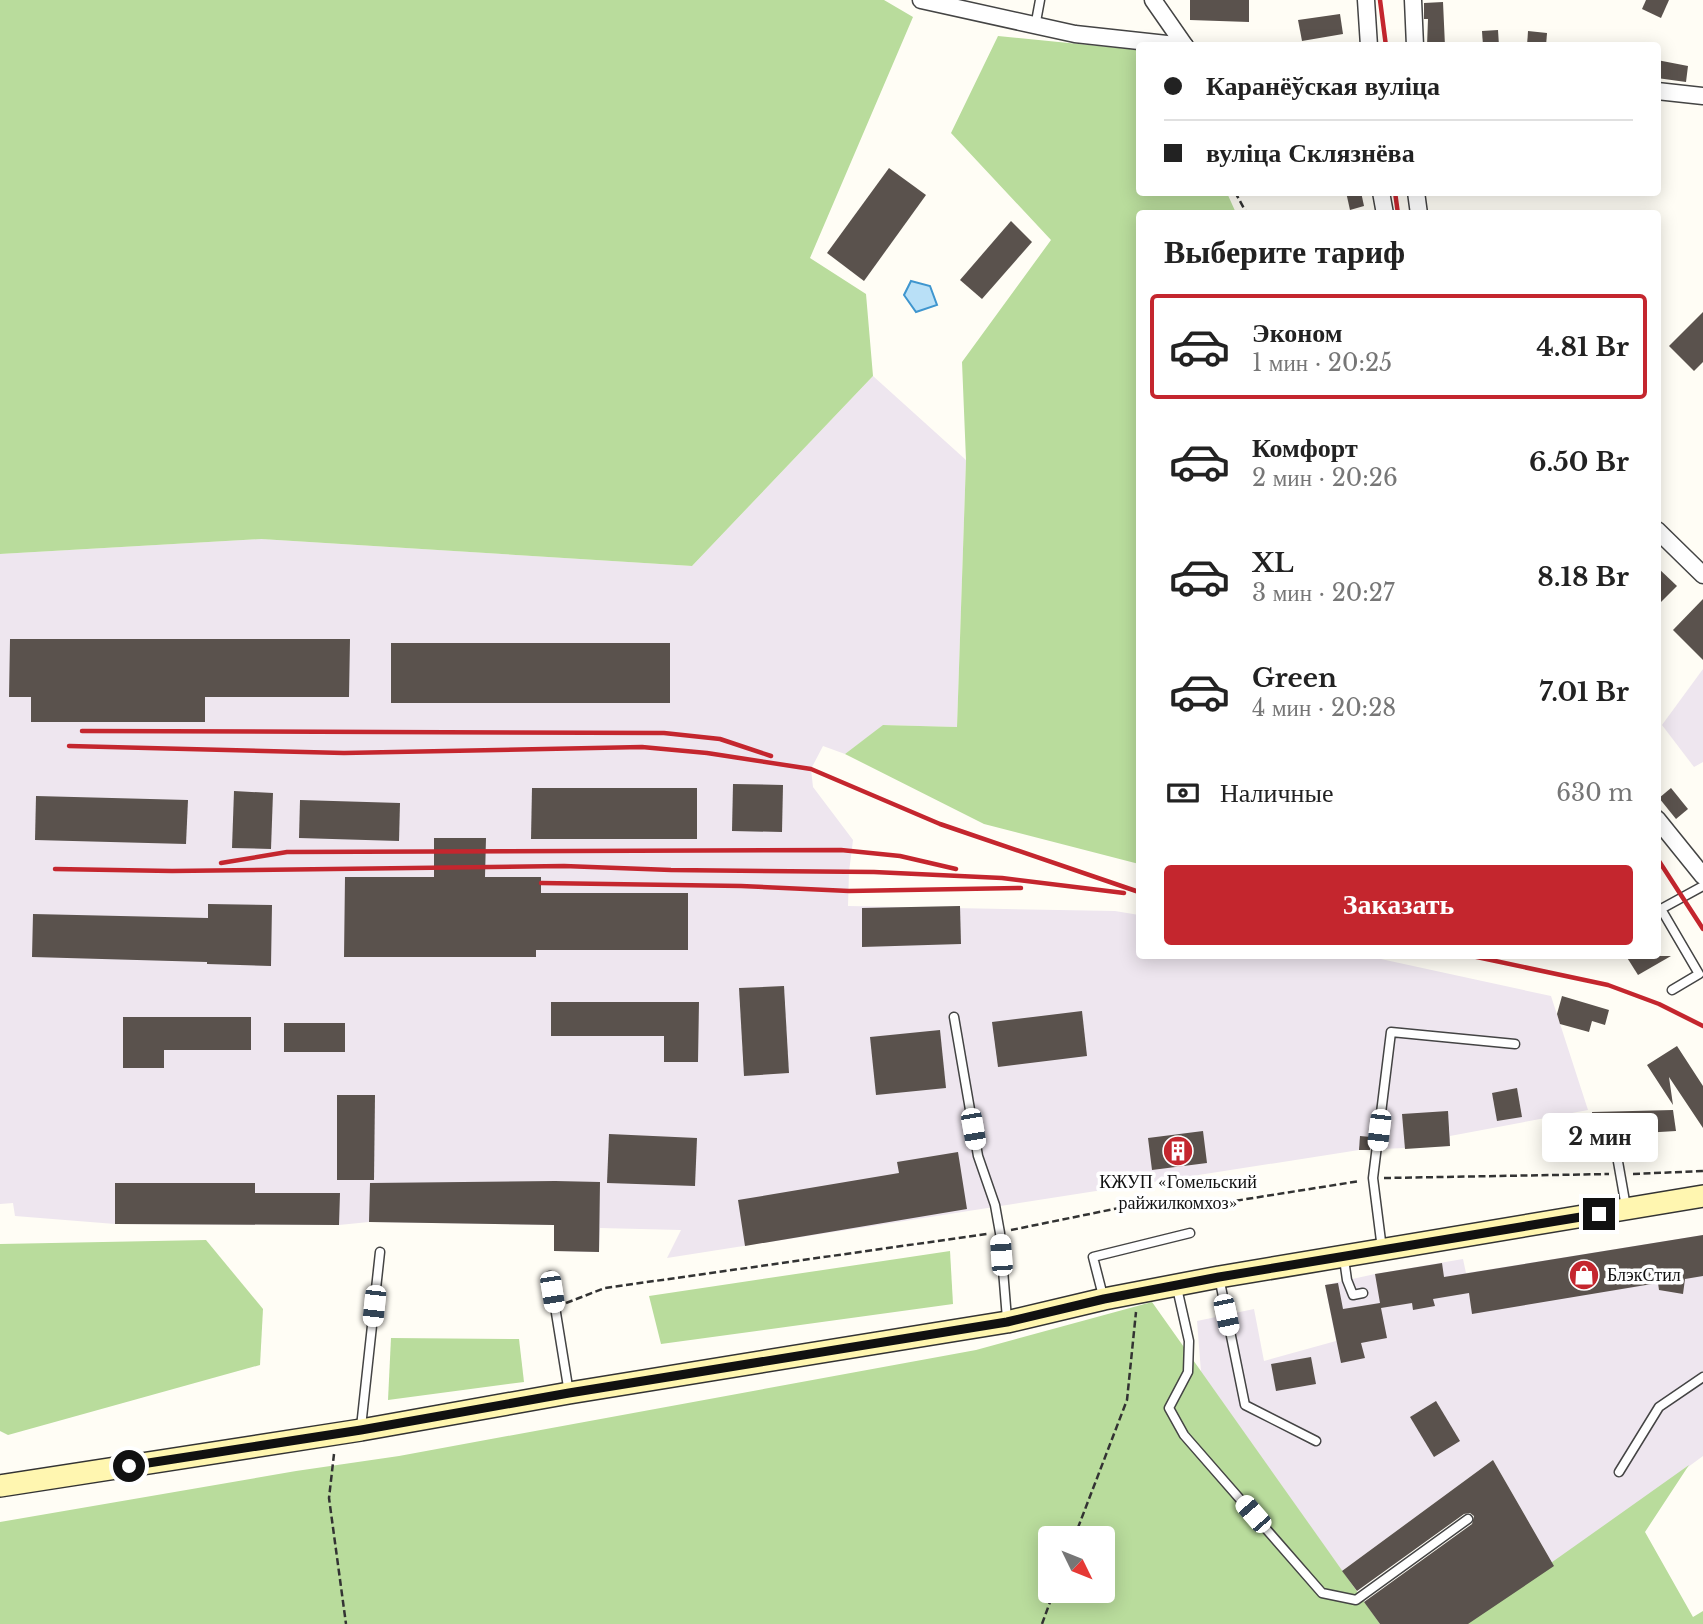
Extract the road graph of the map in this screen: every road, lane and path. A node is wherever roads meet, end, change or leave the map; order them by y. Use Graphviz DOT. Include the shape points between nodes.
graph roads {
  1 [pos="921,0"];
  2 [pos="1040,0"];
  3 [pos="1366,0"];
  4 [pos="1413,0"];
  5 [pos="1157,2"];
  6 [pos="1035,27"];
  7 [pos="1148,42"];
  8 [pos="1182,42"];
  9 [pos="1369,42"];
  10 [pos="1415,42"];
  11 [pos="1661,91"];
  12 [pos="1703,96"];
  13 [pos="1661,534"];
  14 [pos="1702,573"];
  15 [pos="1661,824"];
  16 [pos="1703,876"];
  17 [pos="1703,886"];
  18 [pos="1661,905"];
  19 [pos="1661,909"];
  20 [pos="1672,990"];
  21 [pos="954,1017"];
  22 [pos="1516,1044"];
  23 [pos="1618,1156"];
  24 [pos="1703,1171"];
  25 [pos="1622,1174"];
  26 [pos="1373,1178"];
  27 [pos="1703,1196"];
  28 [pos="1626,1210"];
  29 [pos="1000,1233"];
  30 [pos="1190,1233"];
  31 [pos="1382,1249"];
  32 [pos="380,1252"];
  33 [pos="1343,1256"];
  34 [pos="550,1276"];
  35 [pos="1219,1277"];
  36 [pos="1177,1286"];
  37 [pos="1363,1293"];
  38 [pos="1137,1294"];
  39 [pos="1104,1299"];
  40 [pos="555,1307"];
  41 [pos="1007,1322"];
  42 [pos="1703,1377"];
  43 [pos="569,1393"];
  44 [pos="361,1430"];
  45 [pos="336,1434"];
  46 [pos="1316,1441"];
  47 [pos="1619,1472"];
  48 [pos="0,1486"];
  49 [pos="1468,1519"];
  50 [pos="1079,1526"];
  51 [pos="1050,1603"];
  52 [pos="346,1624"];
  53 [pos="1042,1624"];
  1 -- 6 [label="street"];
  2 -- 6 [label="lane"];
  3 -- 9 [label="street"];
  4 -- 10 [label="street"];
  5 -- 8 [label="street"];
  6 -- 7 [label="street"];
  11 -- 12 [label="street"];
  13 -- 14 [label="street"];
  15 -- 16 [label="street"];
  17 -- 18 [label="lane"];
  19 -- 20 [label="lane" via="1699,974"];
  21 -- 29 [label="lane" via="978,1156"];
  22 -- 26 [label="lane" via="1391,1032"];
  23 -- 25 [label="lane"];
  24 -- 25 [label="path"];
  25 -- 26 [label="path"];
  25 -- 28 [label="lane"];
  26 -- 29 [label="path" via="1184,1209 1163,1199"];
  26 -- 31 [label="lane"];
  27 -- 28 [label="main road"];
  28 -- 31 [label="main road"];
  29 -- 40 [label="path" via="605,1288"];
  29 -- 41 [label="lane"];
  30 -- 39 [label="lane" via="1093,1257"];
  31 -- 33 [label="main road"];
  32 -- 44 [label="lane"];
  33 -- 35 [label="main road"];
  33 -- 37 [label="lane" via="1353,1295"];
  34 -- 40 [label="lane"];
  35 -- 36 [label="main road"];
  35 -- 46 [label="lane" via="1245,1405"];
  36 -- 38 [label="main road"];
  36 -- 49 [label="lane" via="1189,1341 1188,1372 1169,1408 1184,1435 1322,1593 1356,1600"];
  38 -- 39 [label="main road"];
  38 -- 50 [label="path" via="1127,1399"];
  39 -- 41 [label="main road"];
  40 -- 43 [label="lane"];
  41 -- 43 [label="main road"];
  42 -- 47 [label="lane" via="1660,1407"];
  43 -- 44 [label="main road"];
  44 -- 45 [label="main road"];
  45 -- 48 [label="main road"];
  45 -- 52 [label="path" via="330,1497"];
  51 -- 53 [label="path"];
}
